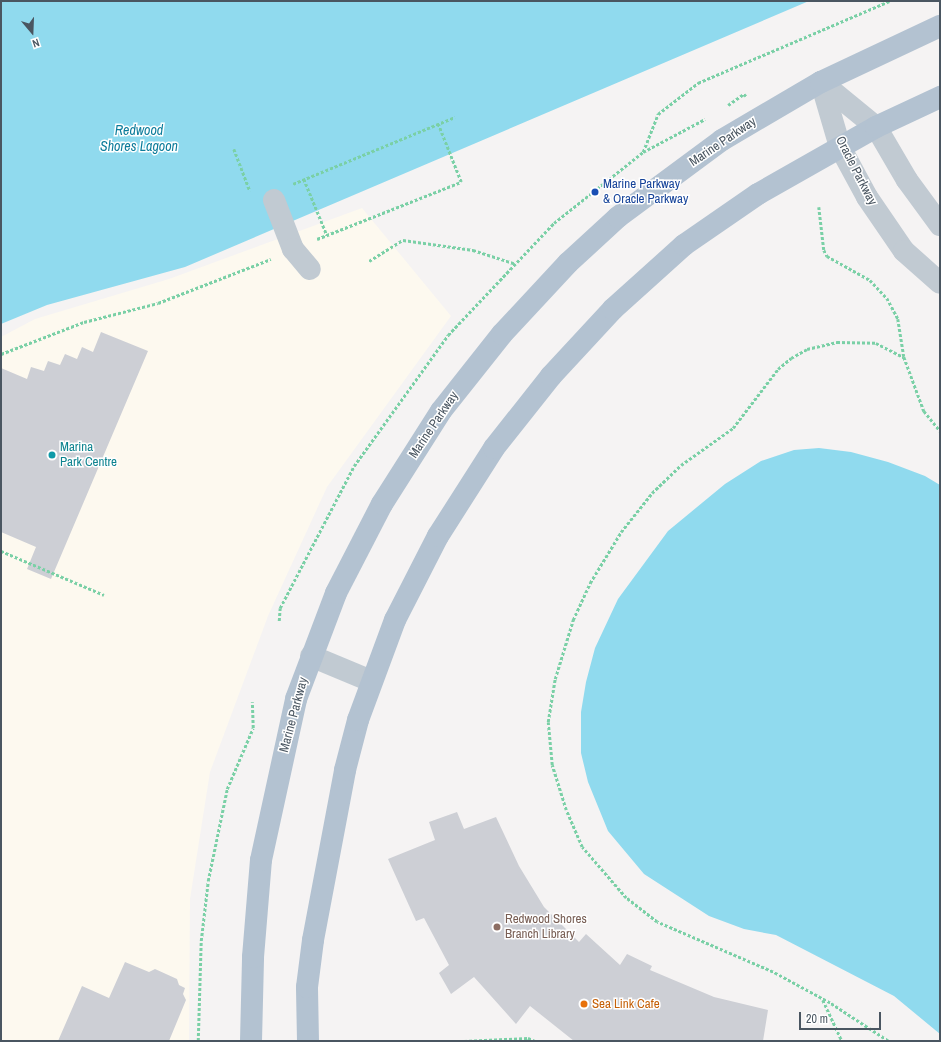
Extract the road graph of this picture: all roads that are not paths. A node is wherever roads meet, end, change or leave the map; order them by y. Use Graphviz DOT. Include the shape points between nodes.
graph roads {
  1 [pos="940,26"];
  2 [pos="821,82"];
  3 [pos="940,97"];
  4 [pos="876,127"];
  5 [pos="840,147"];
  6 [pos="274,200"];
  7 [pos="940,225"];
  8 [pos="310,269"];
  9 [pos="940,283"];
  10 [pos="311,656"];
  11 [pos="371,681"];
  12 [pos="251,1041"];
  13 [pos="308,1041"];
  1 -- 2 [label="main road, Marine Parkway"];
  2 -- 4 [label="street"];
  2 -- 5 [label="street, Oracle Parkway"];
  2 -- 10 [label="main road, Marine Parkway" via="722,140 618,217 568,263 502,334 441,411 382,504 336,593"];
  3 -- 4 [label="main road"];
  4 -- 5 [label="main road"];
  4 -- 7 [label="street" via="906,180"];
  5 -- 9 [label="street, Oracle Parkway" via="867,197 904,251"];
  5 -- 11 [label="main road" via="758,194 684,245 613,309 551,376 494,448 438,536 395,620"];
  6 -- 8 [label="street" via="293,249"];
  10 -- 11 [label="street"];
  10 -- 12 [label="main road, Marine Parkway" via="289,729 261,860 253,957"];
  11 -- 13 [label="main road" via="345,770 313,940 308,987"];
}
